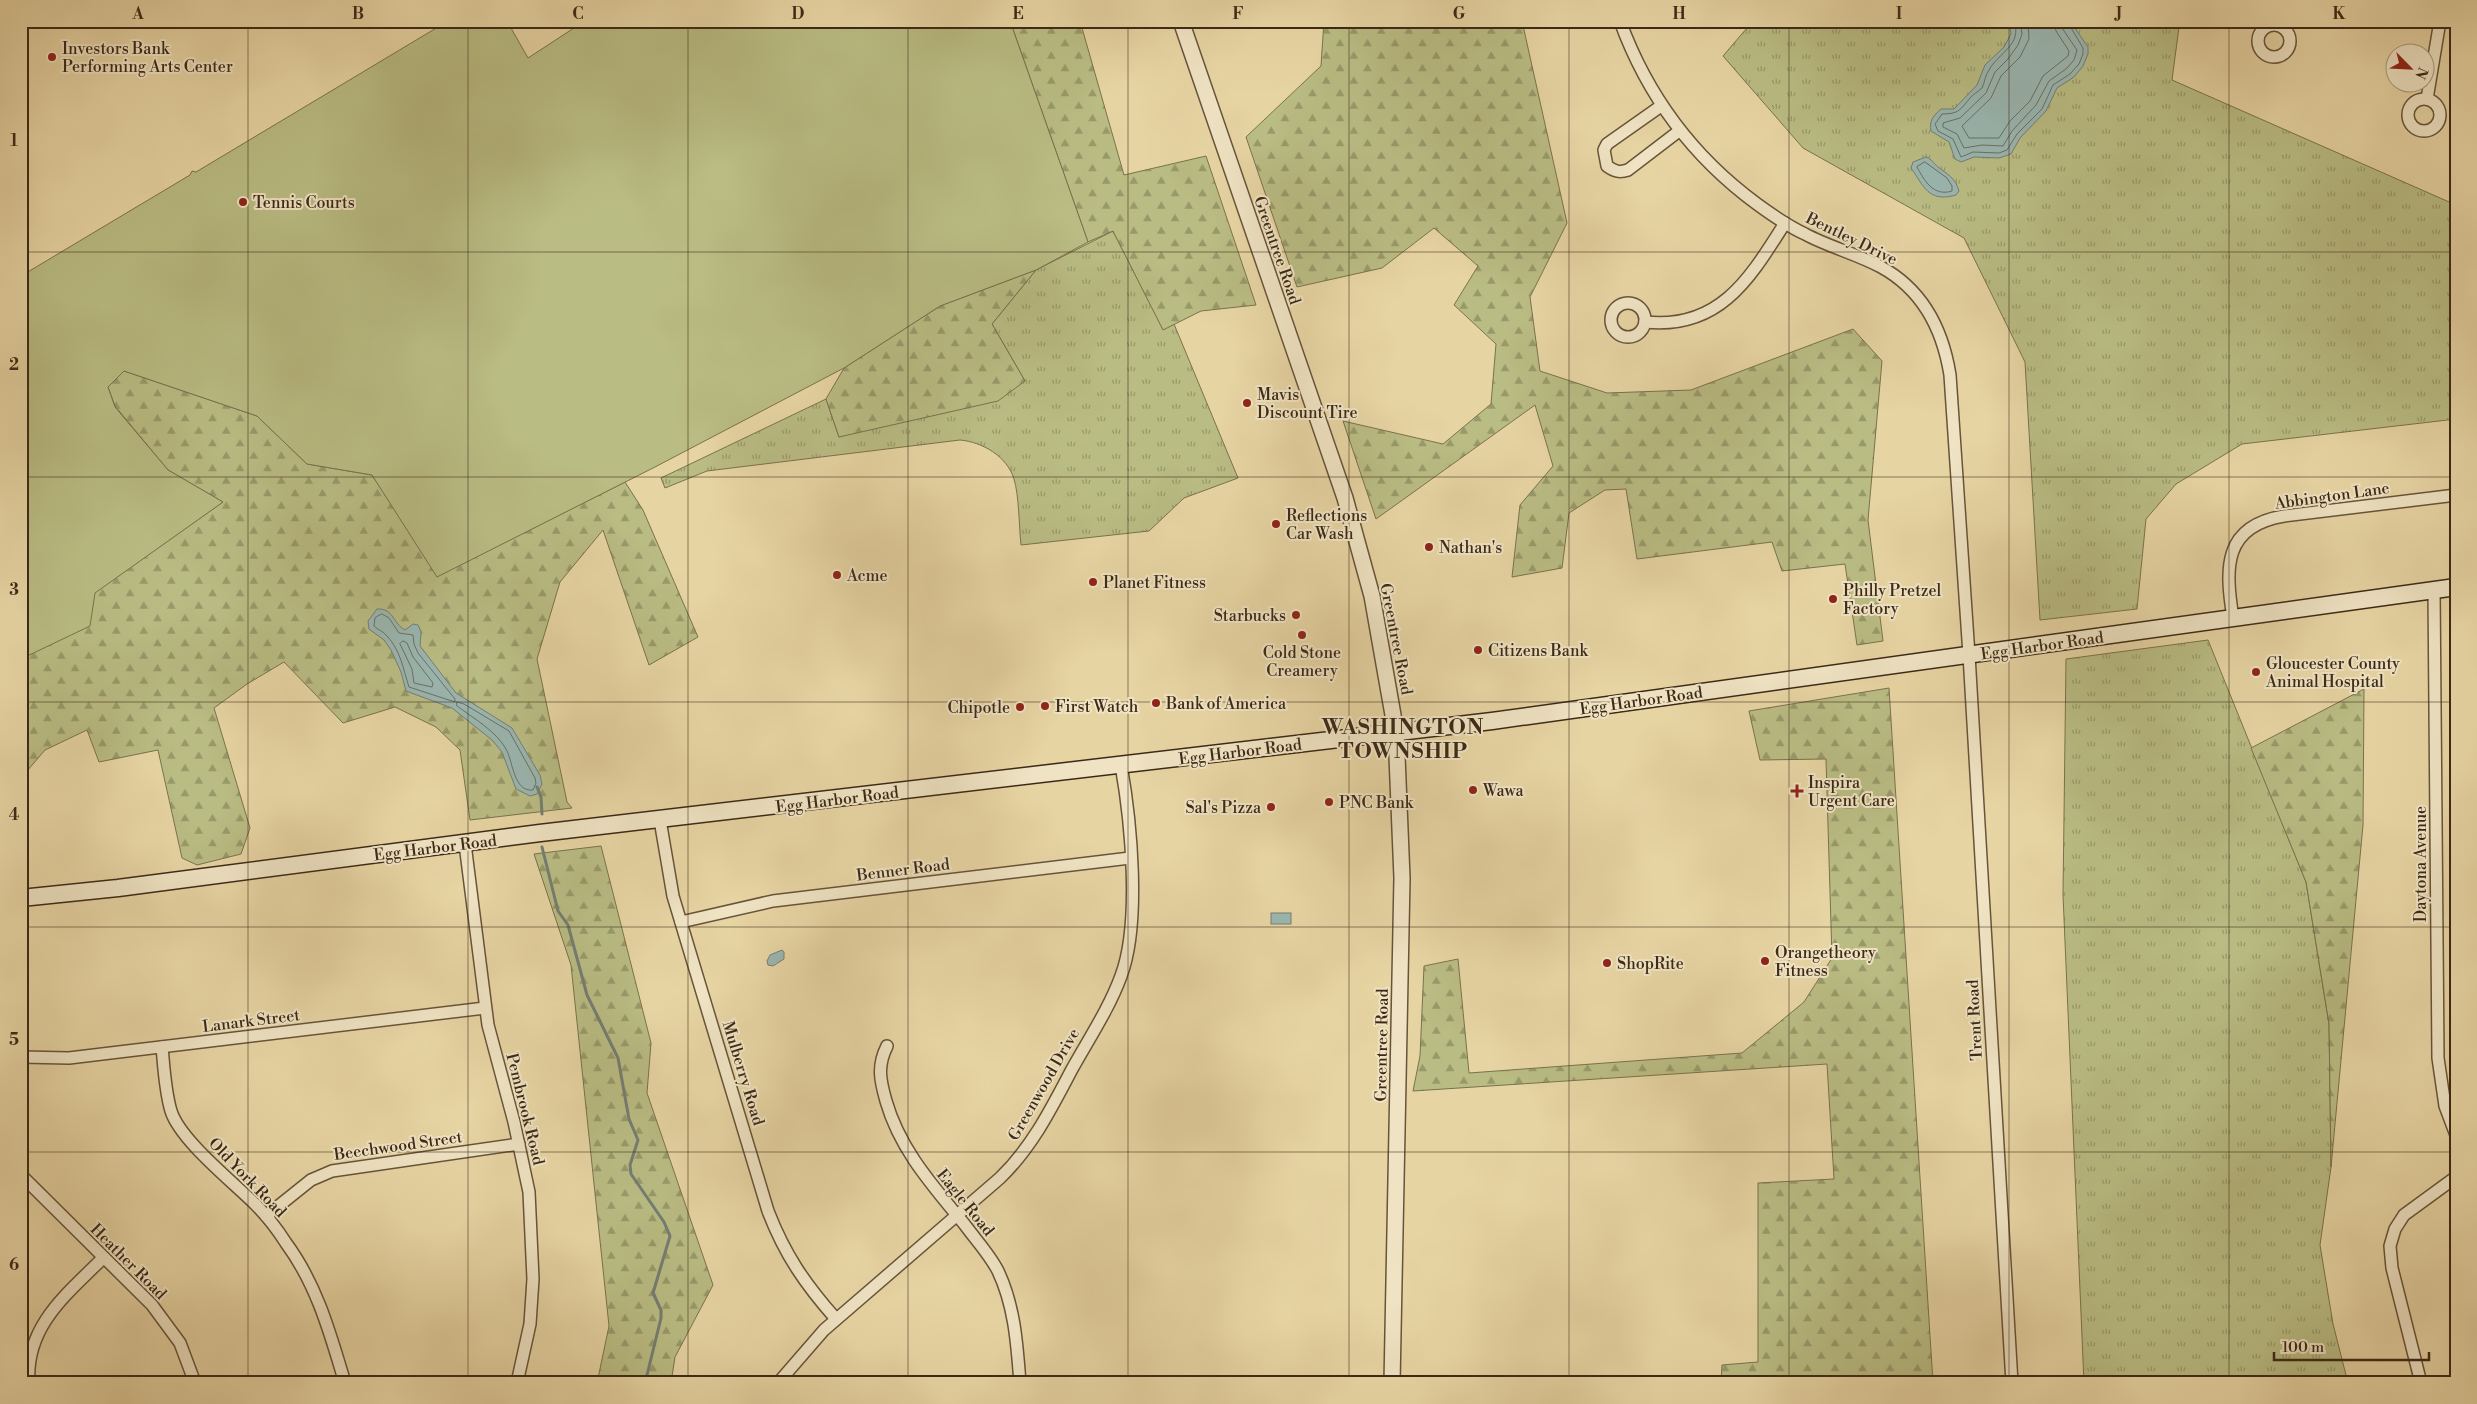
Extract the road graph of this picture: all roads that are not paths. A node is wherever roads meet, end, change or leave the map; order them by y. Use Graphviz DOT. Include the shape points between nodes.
graph roads {
  1 [pos="1182,21"];
  2 [pos="1620,21"];
  3 [pos="2440,21"];
  4 [pos="2427,99"];
  5 [pos="1661,106"];
  6 [pos="1679,131"];
  7 [pos="1785,223"];
  8 [pos="1645,322"];
  9 [pos="2456,496"];
  10 [pos="2456,588"];
  11 [pos="2434,590"];
  12 [pos="2232,618"];
  13 [pos="1970,655"];
  14 [pos="1396,732"];
  15 [pos="1121,765"];
  16 [pos="660,820"];
  17 [pos="465,844"];
  18 [pos="1130,858"];
  19 [pos="21,898"];
  20 [pos="681,922"];
  21 [pos="485,1008"];
  22 [pos="887,1046"];
  23 [pos="162,1047"];
  24 [pos="21,1057"];
  25 [pos="2456,1135"];
  26 [pos="519,1144"];
  27 [pos="21,1175"];
  28 [pos="2456,1177"];
  29 [pos="956,1215"];
  30 [pos="266,1216"];
  31 [pos="103,1258"];
  32 [pos="836,1319"];
  33 [pos="29,1383"];
  34 [pos="195,1383"];
  35 [pos="345,1383"];
  36 [pos="517,1383"];
  37 [pos="778,1383"];
  38 [pos="1020,1383"];
  39 [pos="1392,1383"];
  40 [pos="2012,1383"];
  41 [pos="2421,1383"];
  1 -- 14 [label="street, Greentree Road" via="1345,498 1372,596"];
  2 -- 5 [label="street, Bentley Drive"];
  3 -- 4 [label="street"];
  5 -- 6 [label="street, Bentley Drive"];
  5 -- 6 [label="street" via="1607,144 1603,159 1607,166 1621,172 1628,170"];
  6 -- 7 [label="street, Bentley Drive" via="1737,189"];
  7 -- 8 [label="street" via="1753,273 1724,302 1685,320"];
  7 -- 13 [label="street, Bentley Drive" via="1892,274 1918,297 1937,326 1950,375"];
  9 -- 12 [label="street, Abbington Lane" via="2284,516 2261,523 2241,537 2230,558 2227,580"];
  10 -- 11 [label="main road, Egg Harbor Road"];
  11 -- 12 [label="main road, Egg Harbor Road"];
  11 -- 25 [label="street, Daytona Avenue" via="2438,1058 2443,1098"];
  12 -- 13 [label="main road, Egg Harbor Road"];
  13 -- 14 [label="main road, Egg Harbor Road"];
  13 -- 40 [label="street, Trent Road"];
  14 -- 15 [label="main road, Egg Harbor Road"];
  14 -- 39 [label="street, Greentree Road" via="1402,878"];
  15 -- 16 [label="main road, Egg Harbor Road"];
  15 -- 18 [label="street, Greenwood Drive"];
  16 -- 17 [label="main road, Egg Harbor Road"];
  16 -- 20 [label="street, Mulberry Road"];
  17 -- 19 [label="main road, Egg Harbor Road"];
  17 -- 21 [label="street, Pembrook Road"];
  18 -- 20 [label="street, Benner Road" via="773,900"];
  18 -- 29 [label="street, Greenwood Drive" via="1131,927 1116,987 1038,1132 1008,1170"];
  20 -- 32 [label="street, Mulberry Road" via="768,1211 793,1265"];
  21 -- 23 [label="street, Lanark Street"];
  21 -- 26 [label="street, Pembrook Road"];
  22 -- 29 [label="street, Eagle Road" via="879,1068 880,1080 894,1125 915,1163"];
  23 -- 24 [label="street, Lanark Street" via="69,1058"];
  23 -- 30 [label="street, Old York Road" via="166,1090 176,1122"];
  26 -- 30 [label="street, Beechwood Street" via="332,1171 306,1183"];
  26 -- 36 [label="street, Pembrook Road" via="529,1192 533,1279 530,1324"];
  27 -- 31 [label="street, Heather Road"];
  28 -- 41 [label="street" via="2404,1215 2390,1246 2392,1268"];
  29 -- 32 [label="street, Greenwood Drive"];
  29 -- 38 [label="street, Eagle Road" via="991,1259 1003,1283 1015,1327"];
  30 -- 35 [label="street, Old York Road" via="293,1252 314,1290 327,1321"];
  31 -- 33 [label="street" via="46,1316 31,1353"];
  31 -- 34 [label="street, Heather Road" via="152,1305 172,1331 186,1356"];
  32 -- 37 [label="street, Greenwood Drive"];
}
